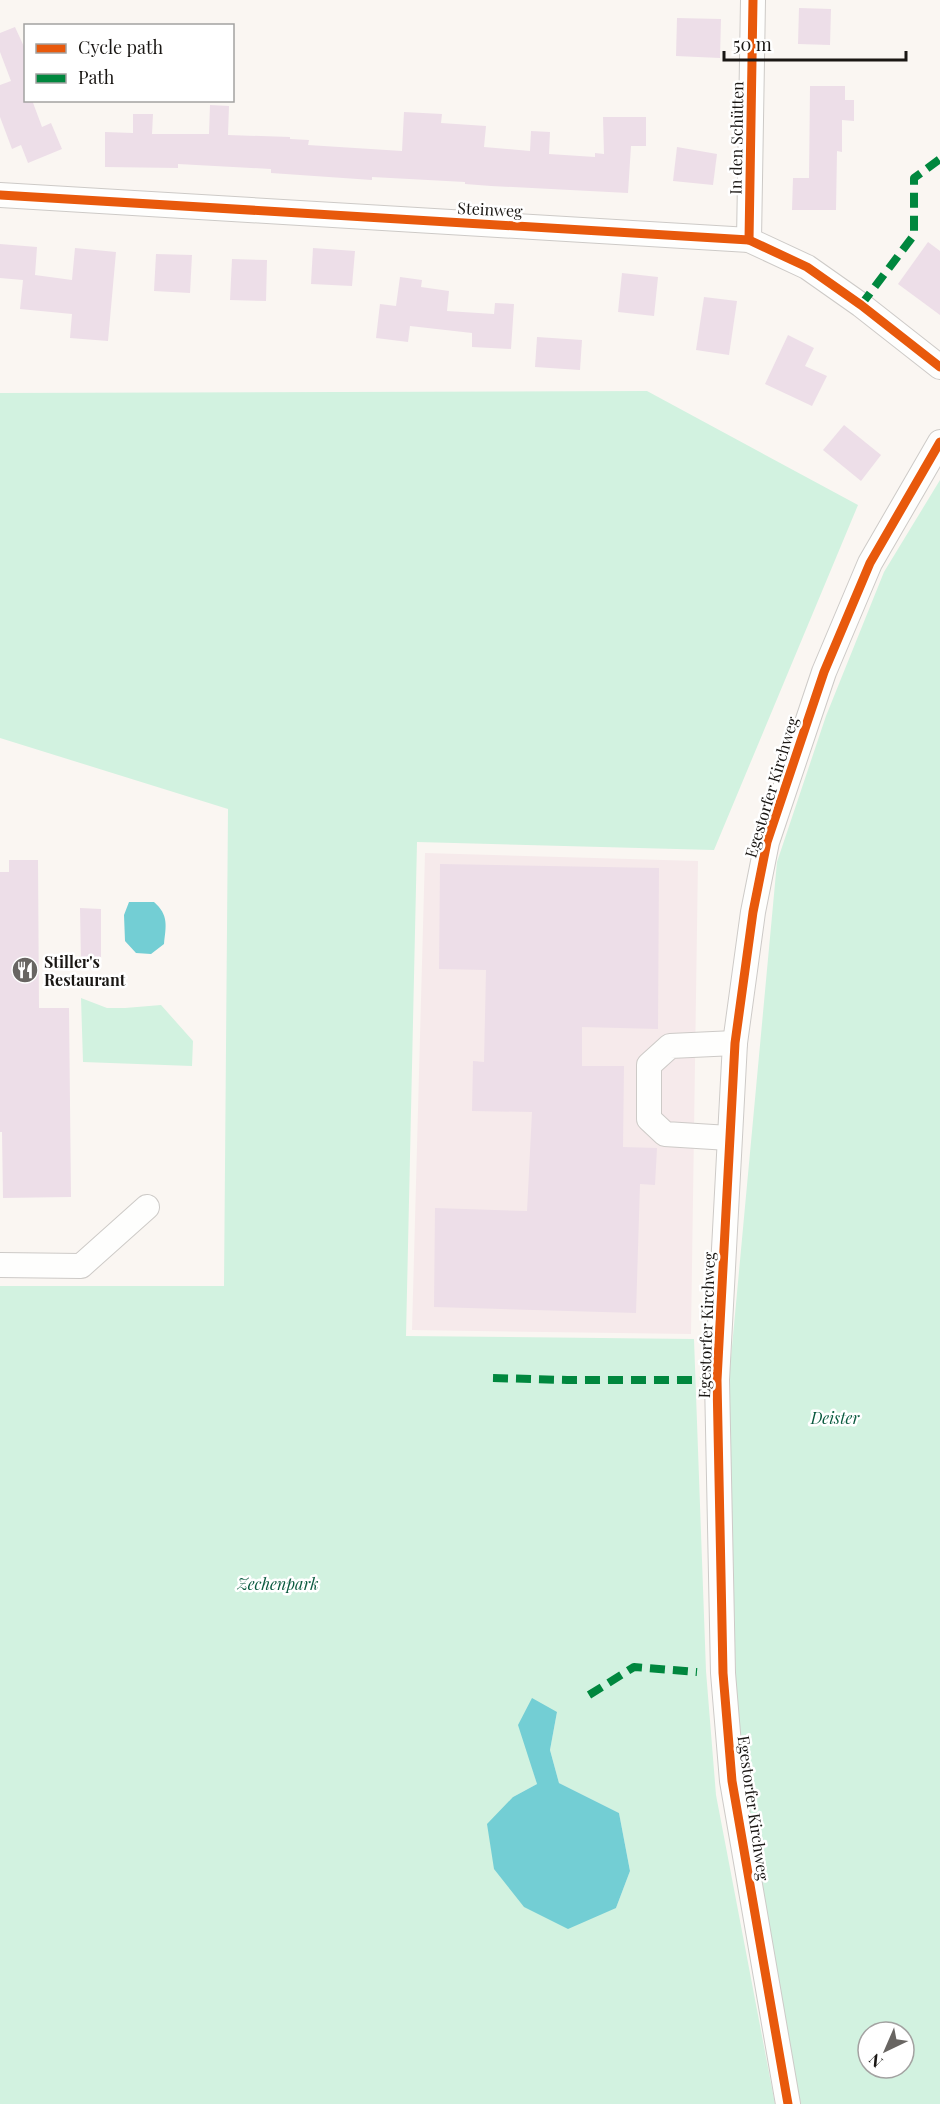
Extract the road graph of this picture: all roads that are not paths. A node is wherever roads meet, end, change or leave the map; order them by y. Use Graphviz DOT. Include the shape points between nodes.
graph roads {
  1 [pos="753,0"];
  2 [pos="0,195"];
  3 [pos="749,240"];
  4 [pos="940,367"];
  5 [pos="940,442"];
  6 [pos="735,1043"];
  7 [pos="729,1138"];
  8 [pos="147,1207"];
  9 [pos="0,1265"];
  10 [pos="788,2104"];
  1 -- 3 [label="street, In den Schütten"];
  2 -- 3 [label="street, Steinweg"];
  3 -- 4 [label="street, Steinweg" via="807,267"];
  5 -- 6 [label="street, Egestorfer Kirchweg" via="870,563 824,672 767,842"];
  6 -- 7 [label="street, Egestorfer Kirchweg"];
  6 -- 7 [label="street" via="670,1046 649,1065 649,1119 665,1134"];
  7 -- 10 [label="street, Egestorfer Kirchweg" via="717,1380 723,1673 732,1781"];
  8 -- 9 [label="street" via="81,1266"];
}
